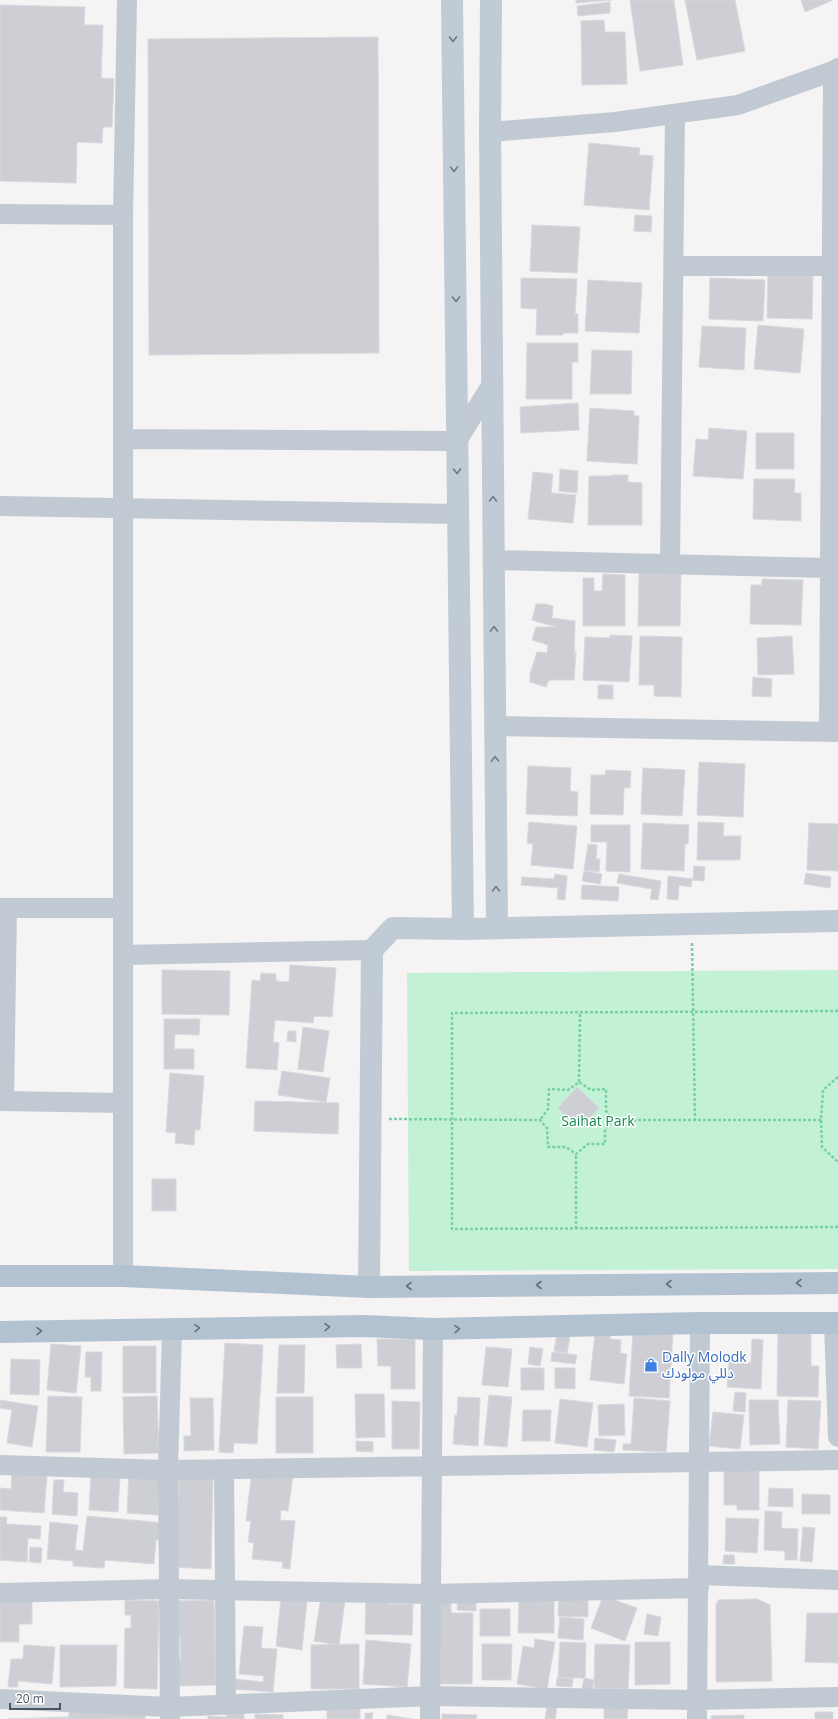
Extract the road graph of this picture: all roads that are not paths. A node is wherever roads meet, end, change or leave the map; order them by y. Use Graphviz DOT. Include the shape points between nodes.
graph roads {
  1 [pos="128,0"];
  2 [pos="452,0"];
  3 [pos="491,0"];
  4 [pos="836,69"];
  5 [pos="674,114"];
  6 [pos="490,132"];
  7 [pos="0,214"];
  8 [pos="123,216"];
  9 [pos="673,266"];
  10 [pos="832,266"];
  11 [pos="492,384"];
  12 [pos="123,439"];
  13 [pos="457,441"];
  14 [pos="0,506"];
  15 [pos="123,509"];
  16 [pos="458,514"];
  17 [pos="494,560"];
  18 [pos="670,564"];
  19 [pos="830,568"];
  20 [pos="495,726"];
  21 [pos="834,732"];
  22 [pos="4,908"];
  23 [pos="123,908"];
  24 [pos="838,921"];
  25 [pos="497,928"];
  26 [pos="463,929"];
  27 [pos="372,950"];
  28 [pos="123,955"];
  29 [pos="2,1101"];
  30 [pos="123,1103"];
  31 [pos="0,1276"];
  32 [pos="123,1276"];
  33 [pos="838,1283"];
  34 [pos="369,1287"];
  35 [pos="700,1323"];
  36 [pos="836,1323"];
  37 [pos="172,1329"];
  38 [pos="433,1329"];
  39 [pos="0,1332"];
  40 [pos="838,1437"];
  41 [pos="838,1460"];
  42 [pos="698,1462"];
  43 [pos="0,1465"];
  44 [pos="431,1467"];
  45 [pos="168,1470"];
  46 [pos="224,1470"];
  47 [pos="838,1580"];
  48 [pos="699,1581"];
  49 [pos="168,1589"];
  50 [pos="224,1590"];
  51 [pos="0,1594"];
  52 [pos="431,1594"];
  53 [pos="430,1696"];
  54 [pos="838,1697"];
  55 [pos="0,1699"];
  56 [pos="226,1705"];
  57 [pos="697,1710"];
  58 [pos="170,1713"];
  59 [pos="430,1719"];
  1 -- 8 [label="street"];
  2 -- 13 [label="street, one-way"];
  3 -- 6 [label="street"];
  4 -- 5 [label="street" via="738,105"];
  4 -- 10 [label="street"];
  5 -- 6 [label="street" via="615,122"];
  5 -- 9 [label="street"];
  6 -- 11 [label="street"];
  7 -- 8 [label="street"];
  8 -- 12 [label="street"];
  9 -- 10 [label="street"];
  9 -- 18 [label="street"];
  10 -- 19 [label="street"];
  11 -- 13 [label="street"];
  17 -- 11 [label="street, one-way"];
  12 -- 13 [label="street"];
  12 -- 15 [label="street"];
  13 -- 16 [label="street, one-way"];
  14 -- 15 [label="street"];
  15 -- 16 [label="street"];
  15 -- 23 [label="street"];
  16 -- 26 [label="street"];
  17 -- 18 [label="street"];
  20 -- 17 [label="street, one-way"];
  18 -- 19 [label="street"];
  19 -- 21 [label="street"];
  20 -- 21 [label="street"];
  25 -- 20 [label="street, one-way"];
  22 -- 23 [label="street"];
  22 -- 29 [label="street"];
  23 -- 28 [label="street"];
  24 -- 25 [label="street"];
  25 -- 26 [label="street"];
  26 -- 27 [label="street" via="393,928"];
  27 -- 28 [label="street"];
  27 -- 34 [label="street"];
  28 -- 30 [label="street"];
  29 -- 30 [label="street"];
  30 -- 32 [label="street"];
  31 -- 32 [label="main road"];
  32 -- 34 [label="main road"];
  33 -- 34 [label="main road, one-way"];
  35 -- 36 [label="main road"];
  38 -- 35 [label="main road, one-way"];
  35 -- 42 [label="street"];
  36 -- 40 [label="street"];
  37 -- 38 [label="main road, one-way" via="364,1326"];
  39 -- 37 [label="main road, one-way"];
  37 -- 45 [label="street"];
  38 -- 44 [label="street"];
  41 -- 42 [label="street"];
  42 -- 44 [label="street"];
  42 -- 48 [label="street"];
  43 -- 45 [label="street"];
  44 -- 46 [label="street"];
  44 -- 52 [label="street"];
  45 -- 46 [label="street"];
  45 -- 49 [label="street"];
  46 -- 50 [label="street"];
  47 -- 48 [label="street"];
  48 -- 52 [label="street"];
  48 -- 57 [label="street"];
  49 -- 50 [label="street"];
  49 -- 51 [label="street"];
  49 -- 58 [label="street"];
  50 -- 52 [label="street"];
  50 -- 56 [label="street"];
  52 -- 53 [label="street"];
  53 -- 56 [label="street"];
  53 -- 57 [label="street"];
  53 -- 59 [label="street"];
  54 -- 57 [label="street"];
  55 -- 58 [label="street"];
  56 -- 58 [label="street"];
}
